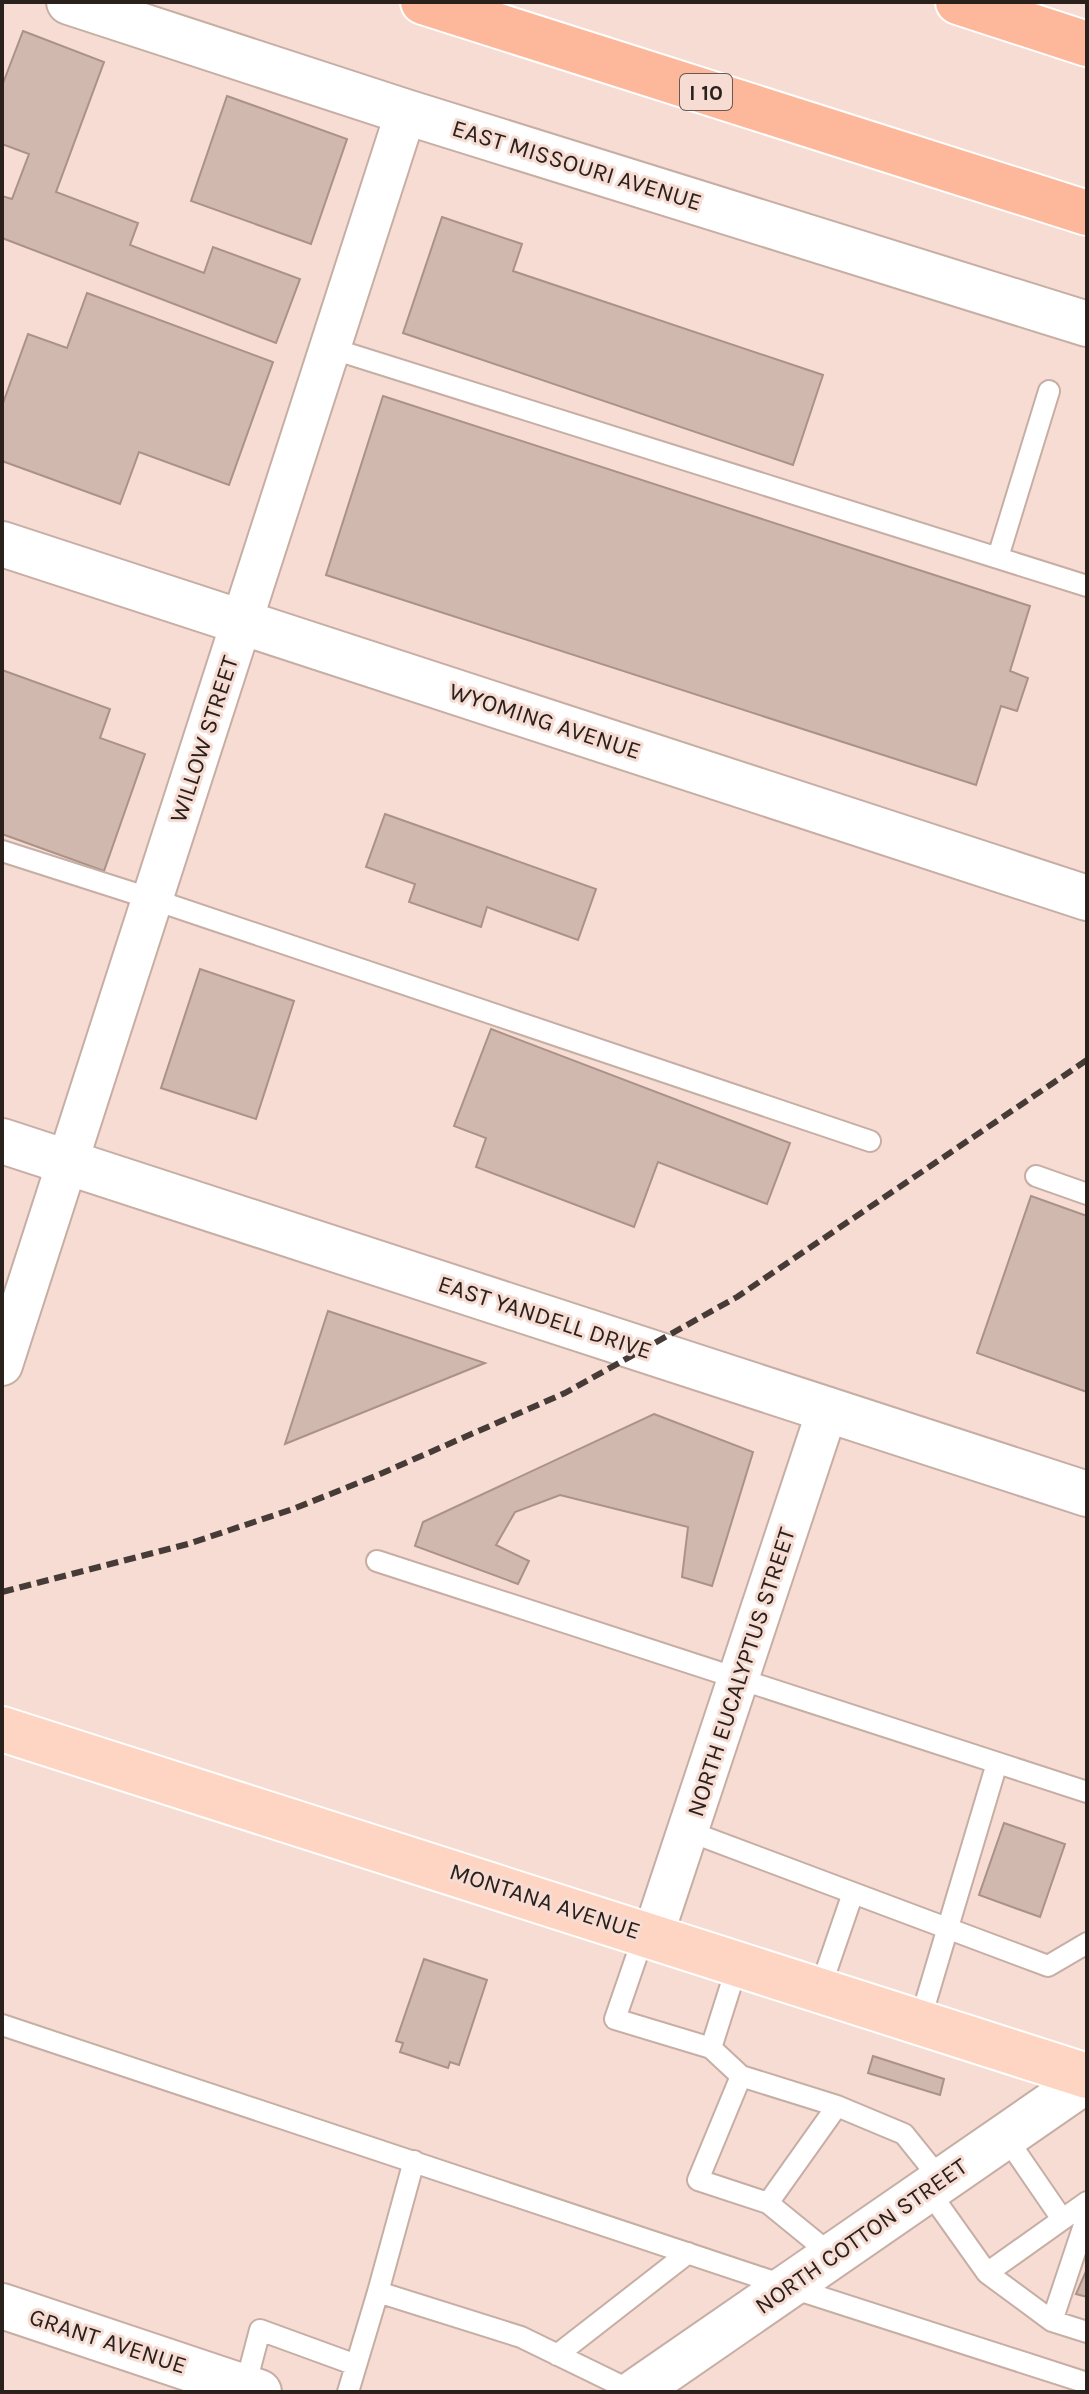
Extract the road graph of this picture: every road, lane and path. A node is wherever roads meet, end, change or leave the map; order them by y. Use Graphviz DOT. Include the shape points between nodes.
graph roads {
  1 [pos="69,2"];
  2 [pos="423,2"];
  3 [pos="958,2"];
  4 [pos="1030,25"];
  5 [pos="1087,34"];
  6 [pos="1087,44"];
  7 [pos="406,112"];
  8 [pos="1087,213"];
  9 [pos="1087,324"];
  10 [pos="330,348"];
  11 [pos="1049,391"];
  12 [pos="2,544"];
  13 [pos="998,557"];
  14 [pos="1087,586"];
  15 [pos="242,622"];
  16 [pos="2,851"];
  17 [pos="1087,898"];
  18 [pos="152,899"];
  19 [pos="2,1141"];
  20 [pos="870,1141"];
  21 [pos="66,1163"];
  22 [pos="1036,1176"];
  23 [pos="1087,1194"];
  24 [pos="2,1365"];
  25 [pos="828,1408"];
  26 [pos="1087,1494"];
  27 [pos="377,1561"];
  28 [pos="738,1680"];
  29 [pos="2,1729"];
  30 [pos="997,1763"];
  31 [pos="1087,1792"];
  32 [pos="688,1831"];
  33 [pos="853,1893"];
  34 [pos="947,1929"];
  35 [pos="649,1934"];
  36 [pos="1087,1943"];
  37 [pos="738,1963"];
  38 [pos="820,1989"];
  39 [pos="920,2021"];
  40 [pos="2,2025"];
  41 [pos="711,2048"];
  42 [pos="741,2076"];
  43 [pos="1087,2078"];
  44 [pos="837,2106"];
  45 [pos="1005,2136"];
  46 [pos="414,2161"];
  47 [pos="934,2185"];
  48 [pos="1087,2202"];
  49 [pos="768,2203"];
  50 [pos="1087,2216"];
  51 [pos="1062,2219"];
  52 [pos="688,2253"];
  53 [pos="833,2256"];
  54 [pos="987,2273"];
  55 [pos="789,2287"];
  56 [pos="378,2292"];
  57 [pos="2,2306"];
  58 [pos="1052,2321"];
  59 [pos="1087,2332"];
  60 [pos="557,2355"];
  61 [pos="356,2365"];
  62 [pos="1087,2383"];
  63 [pos="252,2390"];
  64 [pos="348,2392"];
  65 [pos="635,2392"];
  1 -- 7 [label="street, EAST MISSOURI AVENUE"];
  2 -- 8 [label="highway, I 10"];
  3 -- 4 [label="highway"];
  4 -- 5 [label="highway"];
  4 -- 6 [label="highway"];
  7 -- 9 [label="street, EAST MISSOURI AVENUE"];
  7 -- 10 [label="street, WILLOW STREET"];
  10 -- 13 [label="lane"];
  10 -- 15 [label="street, WILLOW STREET"];
  11 -- 13 [label="lane"];
  12 -- 15 [label="street, WYOMING AVENUE"];
  13 -- 14 [label="lane"];
  15 -- 17 [label="street, WYOMING AVENUE"];
  15 -- 18 [label="street, WILLOW STREET"];
  16 -- 18 [label="lane"];
  18 -- 20 [label="lane"];
  18 -- 21 [label="street, WILLOW STREET"];
  19 -- 21 [label="street, EAST YANDELL DRIVE"];
  21 -- 24 [label="street, WILLOW STREET"];
  21 -- 25 [label="street, EAST YANDELL DRIVE"];
  22 -- 23 [label="lane"];
  25 -- 26 [label="street, EAST YANDELL DRIVE"];
  25 -- 28 [label="street, NORTH EUCALYPTUS STREET"];
  27 -- 28 [label="lane"];
  28 -- 30 [label="lane"];
  28 -- 32 [label="street, NORTH EUCALYPTUS STREET"];
  29 -- 35 [label="main road, MONTANA AVENUE"];
  30 -- 31 [label="lane"];
  30 -- 34 [label="lane"];
  32 -- 33 [label="lane"];
  32 -- 35 [label="street, NORTH EUCALYPTUS STREET"];
  33 -- 34 [label="lane"];
  33 -- 38 [label="lane"];
  34 -- 36 [label="lane" via="1048,1966"];
  34 -- 39 [label="lane"];
  35 -- 37 [label="main road, MONTANA AVENUE"];
  35 -- 41 [label="lane" via="615,2019"];
  37 -- 38 [label="main road, MONTANA AVENUE"];
  37 -- 41 [label="lane"];
  38 -- 39 [label="main road, MONTANA AVENUE"];
  39 -- 43 [label="main road, MONTANA AVENUE"];
  40 -- 46 [label="lane"];
  41 -- 42 [label="lane"];
  42 -- 44 [label="lane"];
  42 -- 49 [label="lane" via="698,2180"];
  43 -- 45 [label="street, NORTH COTTON STREET"];
  44 -- 47 [label="lane" via="904,2134"];
  44 -- 49 [label="lane"];
  45 -- 47 [label="street, NORTH COTTON STREET"];
  45 -- 51 [label="lane"];
  46 -- 52 [label="lane"];
  46 -- 56 [label="lane"];
  47 -- 53 [label="street, NORTH COTTON STREET"];
  47 -- 54 [label="lane"];
  48 -- 51 [label="lane"];
  49 -- 53 [label="lane"];
  50 -- 58 [label="lane"];
  51 -- 54 [label="lane"];
  52 -- 55 [label="lane"];
  52 -- 60 [label="lane"];
  53 -- 55 [label="street, NORTH COTTON STREET"];
  54 -- 58 [label="lane"];
  55 -- 62 [label="lane"];
  55 -- 65 [label="street, NORTH COTTON STREET"];
  56 -- 60 [label="lane" via="521,2337"];
  56 -- 61 [label="lane"];
  57 -- 63 [label="street, GRANT AVENUE"];
  58 -- 59 [label="lane"];
  60 -- 65 [label="lane"];
  61 -- 63 [label="lane" via="260,2330"];
  61 -- 64 [label="lane"];
}
